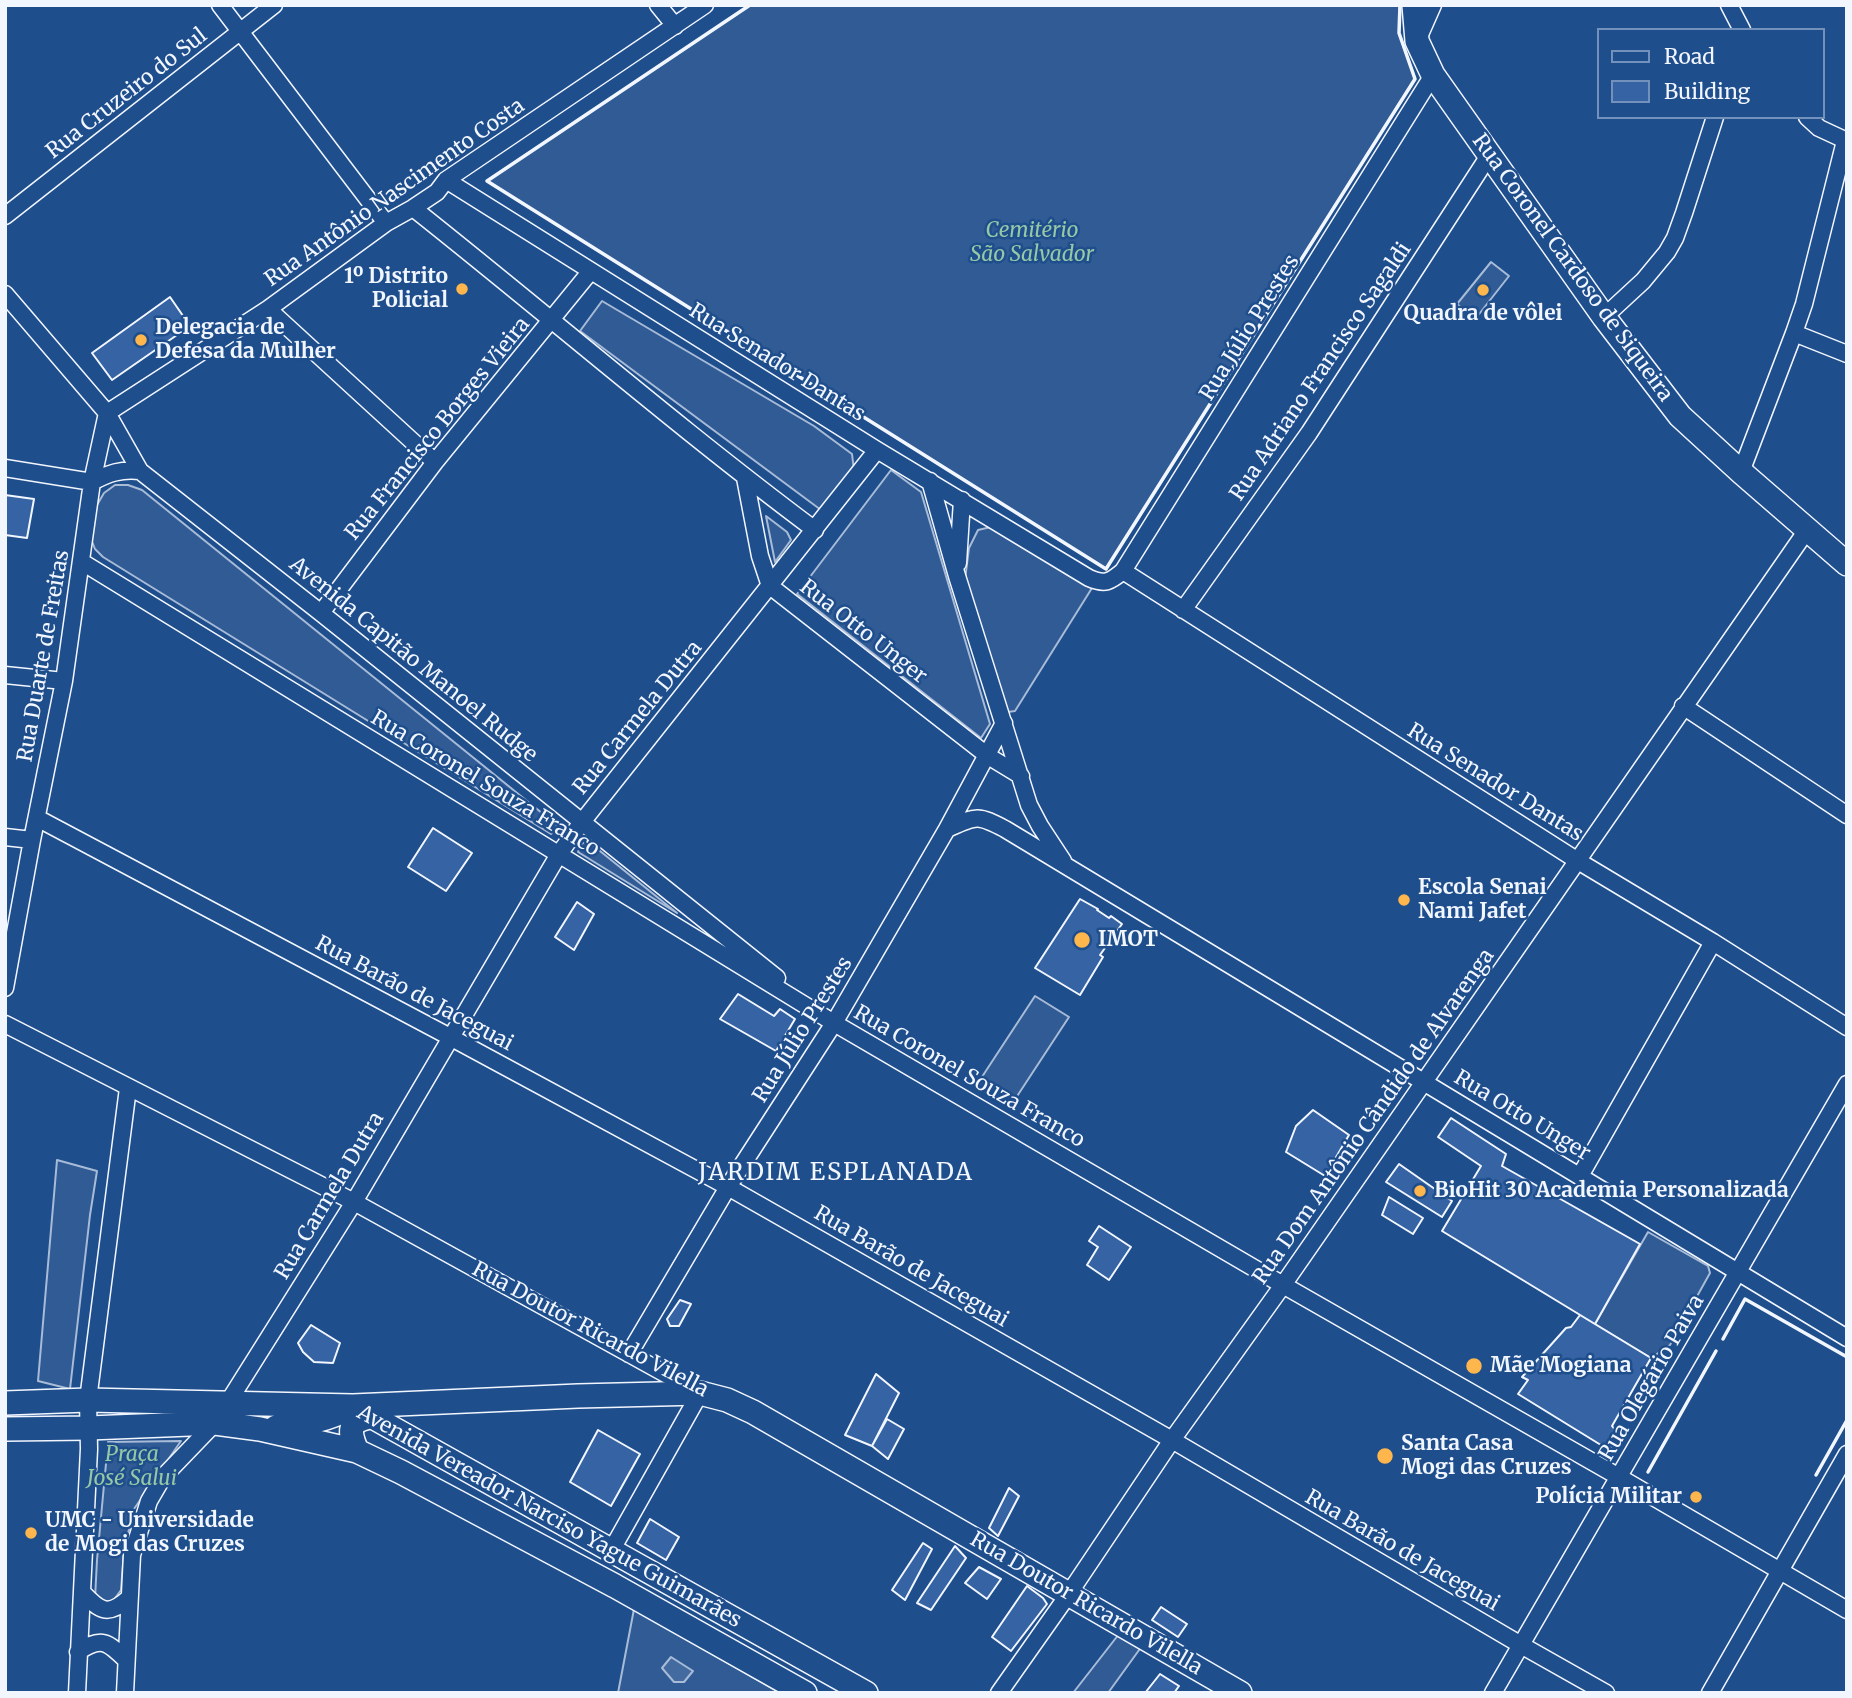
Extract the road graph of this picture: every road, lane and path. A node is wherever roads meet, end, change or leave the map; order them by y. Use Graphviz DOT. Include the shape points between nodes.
graph roads {
  1 [pos="220,5"];
  2 [pos="274,5"];
  3 [pos="658,5"];
  4 [pos="705,5"];
  5 [pos="1414,5"];
  6 [pos="1433,5"];
  7 [pos="1729,5"];
  8 [pos="675,26"];
  9 [pos="1741,28"];
  10 [pos="241,32"];
  11 [pos="1417,41"];
  12 [pos="1433,75"];
  13 [pos="1714,119"];
  14 [pos="1809,119"];
  15 [pos="1846,141"];
  16 [pos="1490,154"];
  17 [pos="446,180"];
  18 [pos="413,208"];
  19 [pos="5,216"];
  20 [pos="386,223"];
  21 [pos="590,272"];
  22 [pos="5,294"];
  23 [pos="268,309"];
  24 [pos="1604,317"];
  25 [pos="552,320"];
  26 [pos="1794,333"];
  27 [pos="1847,354"];
  28 [pos="107,413"];
  29 [pos="877,450"];
  30 [pos="435,463"];
  31 [pos="5,468"];
  32 [pos="140,471"];
  33 [pos="1741,472"];
  34 [pos="745,478"];
  35 [pos="930,481"];
  36 [pos="92,482"];
  37 [pos="962,500"];
  38 [pos="815,530"];
  39 [pos="1807,530"];
  40 [pos="82,562"];
  41 [pos="1847,565"];
  42 [pos="1123,571"];
  43 [pos="957,576"];
  44 [pos="770,586"];
  45 [pos="1183,610"];
  46 [pos="321,612"];
  47 [pos="5,675"];
  48 [pos="64,681"];
  49 [pos="1683,706"];
  50 [pos="1004,723"];
  51 [pos="988,756"];
  52 [pos="1021,776"];
  53 [pos="1847,815"];
  54 [pos="37,818"];
  55 [pos="582,822"];
  56 [pos="947,829"];
  57 [pos="5,837"];
  58 [pos="32,840"];
  59 [pos="559,854"];
  60 [pos="1578,861"];
  61 [pos="1067,866"];
  62 [pos="1713,942"];
  63 [pos="5,988"];
  64 [pos="834,1023"];
  65 [pos="5,1024"];
  66 [pos="1847,1027"];
  67 [pos="450,1037"];
  68 [pos="1423,1082"];
  69 [pos="1847,1084"];
  70 [pos="128,1088"];
  71 [pos="1580,1176"];
  72 [pos="728,1187"];
  73 [pos="354,1202"];
  74 [pos="1738,1272"];
  75 [pos="1283,1285"];
  76 [pos="1847,1338"];
  77 [pos="629,1354"];
  78 [pos="699,1393"];
  79 [pos="88,1400"];
  80 [pos="228,1402"];
  81 [pos="5,1404"];
  82 [pos="362,1411"];
  83 [pos="215,1423"];
  84 [pos="89,1428"];
  85 [pos="5,1429"];
  86 [pos="260,1429"];
  87 [pos="1172,1440"];
  88 [pos="357,1451"];
  89 [pos="1847,1454"];
  90 [pos="1619,1477"];
  91 [pos="611,1551"];
  92 [pos="1780,1571"];
  93 [pos="83,1593"];
  94 [pos="1068,1595"];
  95 [pos="129,1598"];
  96 [pos="1847,1611"];
  97 [pos="1521,1645"];
  98 [pos="78,1652"];
  99 [pos="126,1660"];
  100 [pos="77,1693"];
  101 [pos="125,1693"];
  102 [pos="805,1693"];
  103 [pos="866,1693"];
  104 [pos="999,1693"];
  105 [pos="1240,1693"];
  106 [pos="1493,1693"];
  107 [pos="1606,1693"];
  108 [pos="1710,1693"];
  1 -- 10 [label="street"];
  2 -- 10 [label="street, Rua Cruzeiro do Sul"];
  3 -- 8 [label="street"];
  4 -- 8 [label="street, Rua Antônio Nascimento Costa"];
  5 -- 11 [label="main road"];
  6 -- 11 [label="street"];
  7 -- 9 [label="street"];
  8 -- 17 [label="street, Rua Antônio Nascimento Costa"];
  10 -- 19 [label="street, Rua Cruzeiro do Sul"];
  10 -- 20 [label="street"];
  11 -- 12 [label="main road, Rua Coronel Cardoso de Siqueira"];
  12 -- 16 [label="main road, Rua Coronel Cardoso de Siqueira"];
  12 -- 42 [label="street, Rua Júlio Prestes"];
  13 -- 24 [label="street" via="1675,238 1643,281"];
  14 -- 15 [label="street"];
  15 -- 26 [label="street"];
  16 -- 24 [label="main road, Rua Coronel Cardoso de Siqueira"];
  16 -- 45 [label="street, Rua Adriano Francisco Sagaldi" via="1308,432"];
  17 -- 18 [label="street, Rua Antônio Nascimento Costa"];
  17 -- 21 [label="street, Rua Senador Dantas"];
  18 -- 20 [label="street, Rua Antônio Nascimento Costa"];
  18 -- 25 [label="street"];
  20 -- 23 [label="street, Rua Antônio Nascimento Costa"];
  21 -- 25 [label="street, Rua Francisco Borges Vieira"];
  21 -- 29 [label="street, Rua Senador Dantas"];
  22 -- 28 [label="street, Avenida Capitão Manoel Rudge"];
  23 -- 28 [label="street, Rua Antônio Nascimento Costa"];
  23 -- 30 [label="street"];
  24 -- 33 [label="main road, Rua Coronel Cardoso de Siqueira" via="1680,416"];
  25 -- 30 [label="street, Rua Francisco Borges Vieira"];
  25 -- 34 [label="street"];
  26 -- 27 [label="street"];
  26 -- 33 [label="street"];
  28 -- 32 [label="street, Avenida Capitão Manoel Rudge"];
  28 -- 36 [label="street, Rua Duarte de Freitas"];
  29 -- 35 [label="street, Rua Senador Dantas"];
  29 -- 38 [label="street, Rua Carmela Dutra"];
  30 -- 46 [label="street, Rua Francisco Borges Vieira"];
  31 -- 36 [label="street"];
  32 -- 36 [label="street" via="111,472"];
  32 -- 46 [label="street, Avenida Capitão Manoel Rudge"];
  33 -- 39 [label="main road, Rua Coronel Cardoso de Siqueira"];
  34 -- 38 [label="street"];
  34 -- 44 [label="street, Rua Otto Unger"];
  35 -- 37 [label="street, Rua Senador Dantas"];
  35 -- 43 [label="street, Rua Otto Unger"];
  36 -- 40 [label="street, Rua Duarte de Freitas"];
  37 -- 42 [label="street, Rua Senador Dantas" via="1088,578 1104,583"];
  37 -- 43 [label="street"];
  38 -- 44 [label="street, Rua Carmela Dutra"];
  39 -- 41 [label="main road, Rua Coronel Cardoso de Siqueira"];
  39 -- 49 [label="street, Rua Dom Antônio Cândido de Alvarenga"];
  40 -- 48 [label="street, Rua Duarte de Freitas"];
  40 -- 59 [label="street, Rua Coronel Souza Franco"];
  42 -- 45 [label="street, Rua Senador Dantas"];
  43 -- 50 [label="street, Rua Otto Unger"];
  44 -- 51 [label="street, Rua Otto Unger"];
  44 -- 55 [label="street, Rua Carmela Dutra"];
  45 -- 60 [label="street, Rua Senador Dantas"];
  46 -- 55 [label="street, Avenida Capitão Manoel Rudge"];
  47 -- 48 [label="street"];
  48 -- 54 [label="street, Rua Duarte de Freitas"];
  49 -- 53 [label="street"];
  49 -- 60 [label="street, Rua Dom Antônio Cândido de Alvarenga"];
  50 -- 51 [label="street, Rua Júlio Prestes"];
  50 -- 52 [label="street, Rua Otto Unger"];
  51 -- 52 [label="street, Rua Otto Unger"];
  51 -- 56 [label="street, Rua Júlio Prestes"];
  52 -- 61 [label="street, Rua Otto Unger" via="1040,826"];
  54 -- 58 [label="street, Rua Duarte de Freitas"];
  54 -- 67 [label="street, Rua Barão de Jaceguai"];
  55 -- 59 [label="street, Rua Carmela Dutra"];
  55 -- 64 [label="street, Avenida Capitão Manoel Rudge"];
  56 -- 61 [label="street, Rua Otto Unger" via="977,817 987,819"];
  56 -- 64 [label="street, Rua Júlio Prestes"];
  57 -- 58 [label="street"];
  58 -- 63 [label="street, Rua Duarte de Freitas"];
  59 -- 64 [label="street, Rua Coronel Souza Franco"];
  59 -- 67 [label="street, Rua Carmela Dutra"];
  60 -- 62 [label="street, Rua Senador Dantas"];
  60 -- 68 [label="street, Rua Dom Antônio Cândido de Alvarenga"];
  61 -- 68 [label="street, Rua Otto Unger"];
  62 -- 66 [label="street, Rua Senador Dantas"];
  62 -- 71 [label="street"];
  64 -- 72 [label="street, Rua Júlio Prestes"];
  64 -- 75 [label="street, Rua Coronel Souza Franco"];
  65 -- 70 [label="street, Rua Doutor Ricardo Vilella"];
  67 -- 72 [label="street, Rua Barão de Jaceguai"];
  67 -- 73 [label="street, Rua Carmela Dutra"];
  68 -- 71 [label="street, Rua Otto Unger"];
  68 -- 75 [label="street, Rua Dom Antônio Cândido de Alvarenga"];
  69 -- 74 [label="street, Rua Olegário Paiva"];
  70 -- 73 [label="street, Rua Doutor Ricardo Vilella"];
  70 -- 79 [label="street"];
  71 -- 74 [label="street, Rua Otto Unger"];
  72 -- 77 [label="street, Rua Júlio Prestes"];
  72 -- 87 [label="street, Rua Barão de Jaceguai"];
  73 -- 77 [label="street, Rua Doutor Ricardo Vilella"];
  73 -- 80 [label="street, Rua Carmela Dutra"];
  74 -- 76 [label="street, Rua Otto Unger"];
  74 -- 90 [label="street, Rua Olegário Paiva"];
  75 -- 87 [label="street, Rua Dom Antônio Cândido de Alvarenga"];
  75 -- 90 [label="street, Rua Coronel Souza Franco"];
  77 -- 78 [label="street, Rua Doutor Ricardo Vilella"];
  78 -- 82 [label="main road"];
  78 -- 91 [label="street"];
  78 -- 94 [label="main road, Rua Doutor Ricardo Vilella" via="753,1412"];
  79 -- 80 [label="main road, Avenida Vereador Narciso Yague Guimarães"];
  79 -- 81 [label="main road, Avenida Vereador Narciso Yague Guimarães"];
  79 -- 84 [label="street"];
  80 -- 82 [label="main road, Avenida Vereador Narciso Yague Guimarães"];
  80 -- 83 [label="street, Rua Carmela Dutra"];
  82 -- 86 [label="main road"];
  82 -- 88 [label="main road" via="350,1435"];
  82 -- 91 [label="main road, Avenida Vereador Narciso Yague Guimarães"];
  83 -- 84 [label="main road, Avenida Vereador Narciso Yague Guimarães"];
  83 -- 86 [label="main road, Avenida Vereador Narciso Yague Guimarães"];
  83 -- 95 [label="street, Rua Carmela Dutra" via="163,1477 149,1501 132,1555"];
  84 -- 85 [label="main road, Avenida Vereador Narciso Yague Guimarães"];
  84 -- 93 [label="street"];
  86 -- 88 [label="main road, Avenida Vereador Narciso Yague Guimarães"];
  87 -- 94 [label="street, Rua Dom Antônio Cândido de Alvarenga"];
  87 -- 97 [label="street, Rua Barão de Jaceguai"];
  88 -- 102 [label="main road, Avenida Vereador Narciso Yague Guimarães" via="615,1586"];
  89 -- 92 [label="street"];
  90 -- 92 [label="street, Rua Coronel Souza Franco"];
  90 -- 97 [label="street, Rua Olegário Paiva"];
  91 -- 103 [label="main road, Avenida Vereador Narciso Yague Guimarães"];
  92 -- 96 [label="street, Rua Coronel Souza Franco"];
  92 -- 108 [label="street"];
  93 -- 95 [label="street" via="96,1606 112,1610"];
  93 -- 98 [label="street"];
  94 -- 104 [label="street, Rua Dom Antônio Cândido de Alvarenga"];
  94 -- 105 [label="main road, Rua Doutor Ricardo Vilella"];
  95 -- 99 [label="street, Rua Carmela Dutra"];
  97 -- 106 [label="street, Rua Olegário Paiva"];
  97 -- 107 [label="street, Rua Barão de Jaceguai"];
  98 -- 99 [label="street" via="100,1642"];
  98 -- 100 [label="street"];
  99 -- 101 [label="street, Rua Carmela Dutra"];
}
